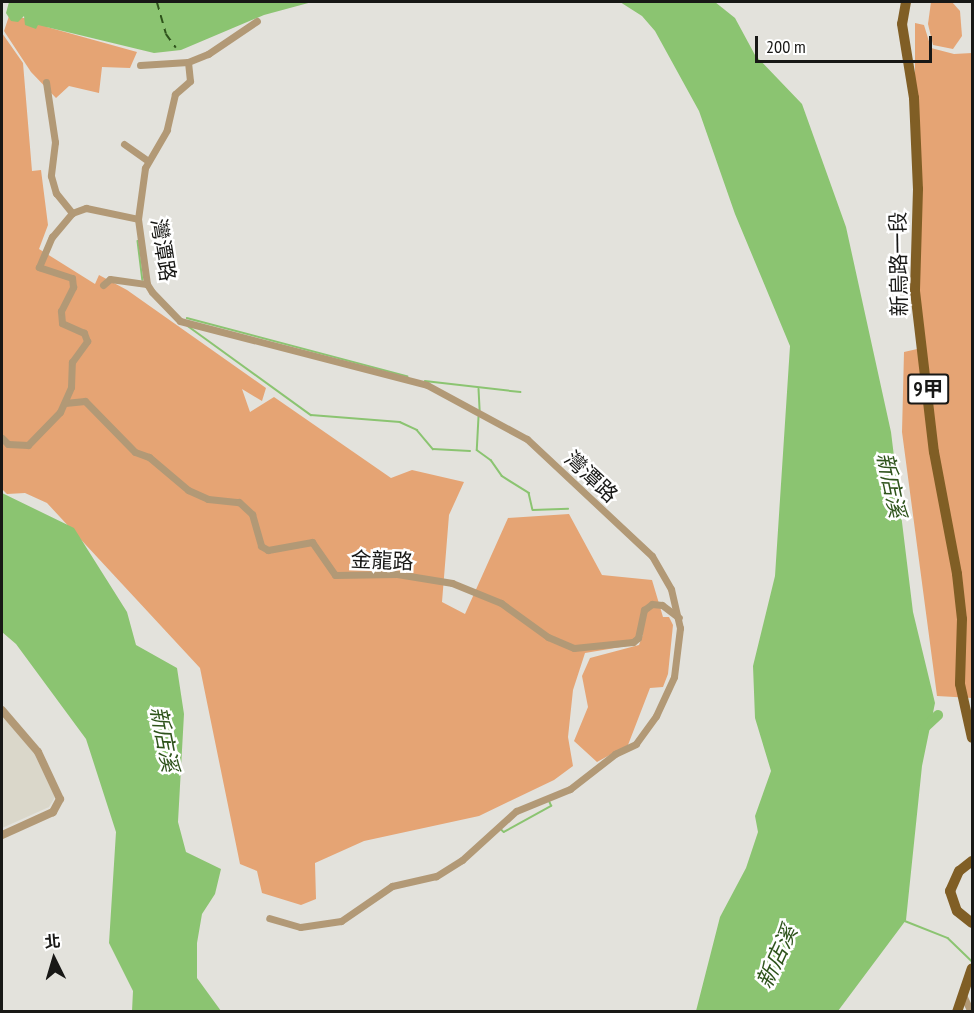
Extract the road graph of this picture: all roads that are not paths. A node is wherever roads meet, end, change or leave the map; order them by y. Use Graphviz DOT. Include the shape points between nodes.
graph roads {
  1 [pos="906,2"];
  2 [pos="257,21"];
  3 [pos="188,62"];
  4 [pos="140,65"];
  5 [pos="46,82"];
  6 [pos="124,144"];
  7 [pos="147,160"];
  8 [pos="72,213"];
  9 [pos="138,219"];
  10 [pos="147,284"];
  11 [pos="103,285"];
  12 [pos="65,403"];
  13 [pos="2,438"];
  14 [pos="679,618"];
  15 [pos="2,710"];
  16 [pos="972,738"];
  17 [pos="2,836"];
  18 [pos="972,861"];
  19 [pos="269,918"];
  20 [pos="972,923"];
  21 [pos="971,972"];
  22 [pos="958,1006"];
  23 [pos="971,1011"];
  1 -- 16 [label="main road, 新烏路一段 / 9甲" via="902,24 914,98 918,189 915,291 934,452 951,529 962,619 960,684"];
  2 -- 3 [label="street" via="208,54"];
  3 -- 4 [label="street"];
  3 -- 7 [label="street, 灣潭路" via="190,81 176,94 167,130"];
  5 -- 8 [label="street" via="55,142 51,176 56,193"];
  6 -- 7 [label="street"];
  7 -- 9 [label="street, 灣潭路"];
  8 -- 9 [label="street" via="99,208"];
  8 -- 12 [label="street" via="39,261 43,270 52,269 72,278 73,288 62,311 62,322 84,333 87,341 72,362 71,387"];
  9 -- 10 [label="street, 灣潭路"];
  10 -- 11 [label="street" via="110,279"];
  10 -- 14 [label="street, 灣潭路" via="180,321 427,385 527,439 652,556 671,589"];
  12 -- 13 [label="street" via="28,445 8,444"];
  12 -- 14 [label="street, 金龍路" via="85,401 135,452 149,457 188,490 208,499 239,502 252,514 261,546 268,550 312,542 335,575 397,574 452,583 501,603 548,637 574,648 633,642 638,638 644,610 652,604"];
  14 -- 19 [label="street, 灣潭路" via="674,677 656,716 636,744 615,754 570,789 516,811 462,860 436,876 392,886 340,921 300,927"];
  15 -- 17 [label="street" via="38,752 60,799 53,812"];
  18 -- 20 [label="main road" via="959,870 950,891 957,911"];
  21 -- 22 [label="main road"];
  22 -- 23 [label="street"];
}
